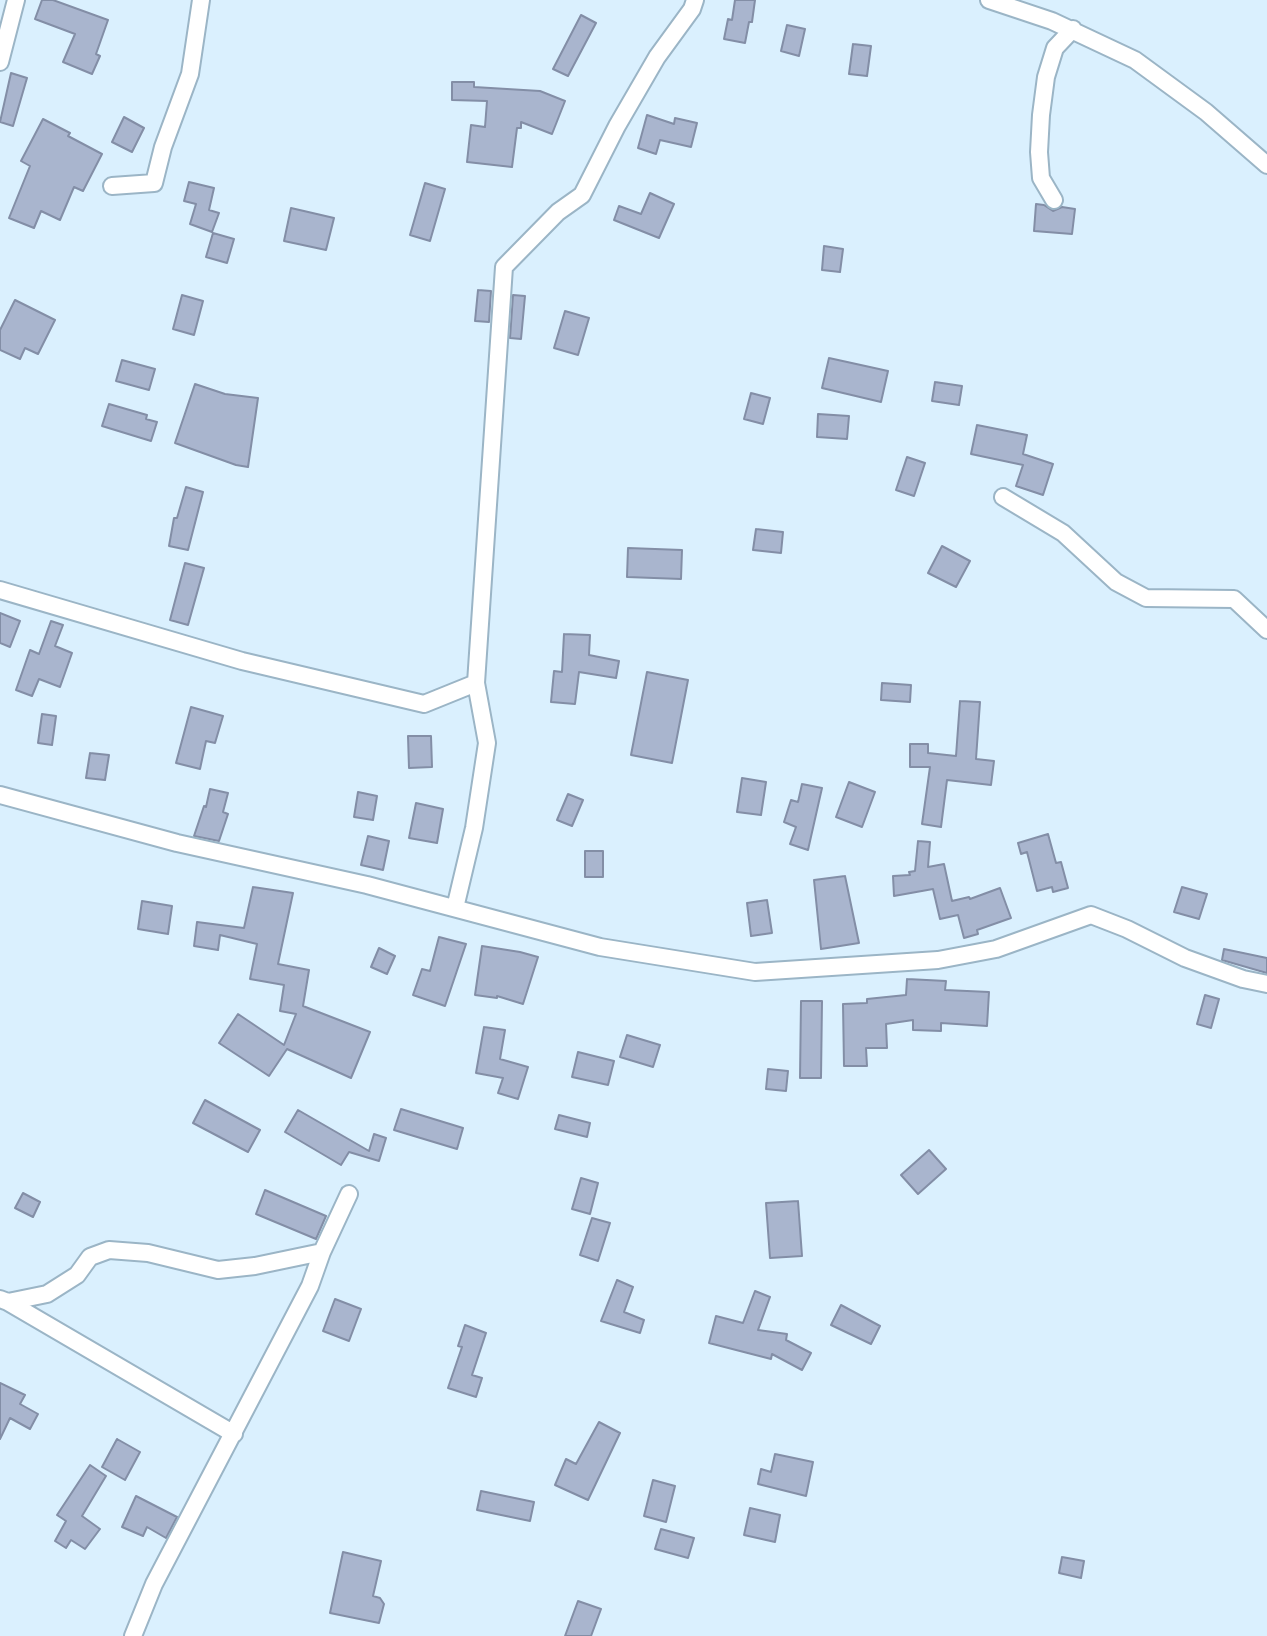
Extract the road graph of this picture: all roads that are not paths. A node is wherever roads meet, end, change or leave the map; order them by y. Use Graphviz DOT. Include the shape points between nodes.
graph roads {
  1 [pos="16,0"];
  2 [pos="201,0"];
  3 [pos="695,0"];
  4 [pos="989,0"];
  5 [pos="1073,29"];
  6 [pos="0,62"];
  7 [pos="1267,165"];
  8 [pos="112,186"];
  9 [pos="1054,200"];
  10 [pos="1003,497"];
  11 [pos="0,590"];
  12 [pos="1267,630"];
  13 [pos="476,683"];
  14 [pos="0,795"];
  15 [pos="455,908"];
  16 [pos="1267,984"];
  17 [pos="349,1194"];
  18 [pos="322,1252"];
  19 [pos="4,1300"];
  20 [pos="234,1434"];
  21 [pos="133,1636"];
  1 -- 6 [label="street"];
  2 -- 8 [label="street" via="190,74 154,183"];
  3 -- 13 [label="street" via="630,103 582,195 504,267"];
  4 -- 5 [label="street"];
  5 -- 7 [label="street" via="1135,60"];
  5 -- 9 [label="street" via="1055,48 1041,115 1041,178"];
  10 -- 12 [label="street" via="1063,533 1116,582 1146,598 1234,599"];
  11 -- 13 [label="street" via="242,661 424,704"];
  13 -- 15 [label="street" via="487,743"];
  14 -- 15 [label="street"];
  15 -- 16 [label="street" via="600,947 755,972 938,960 996,949 1091,915 1185,958"];
  17 -- 18 [label="street"];
  18 -- 19 [label="street" via="218,1270 148,1253 109,1250 90,1257 77,1275 47,1294"];
  18 -- 20 [label="street"];
  19 -- 20 [label="street"];
  20 -- 21 [label="street" via="154,1584"];
}
